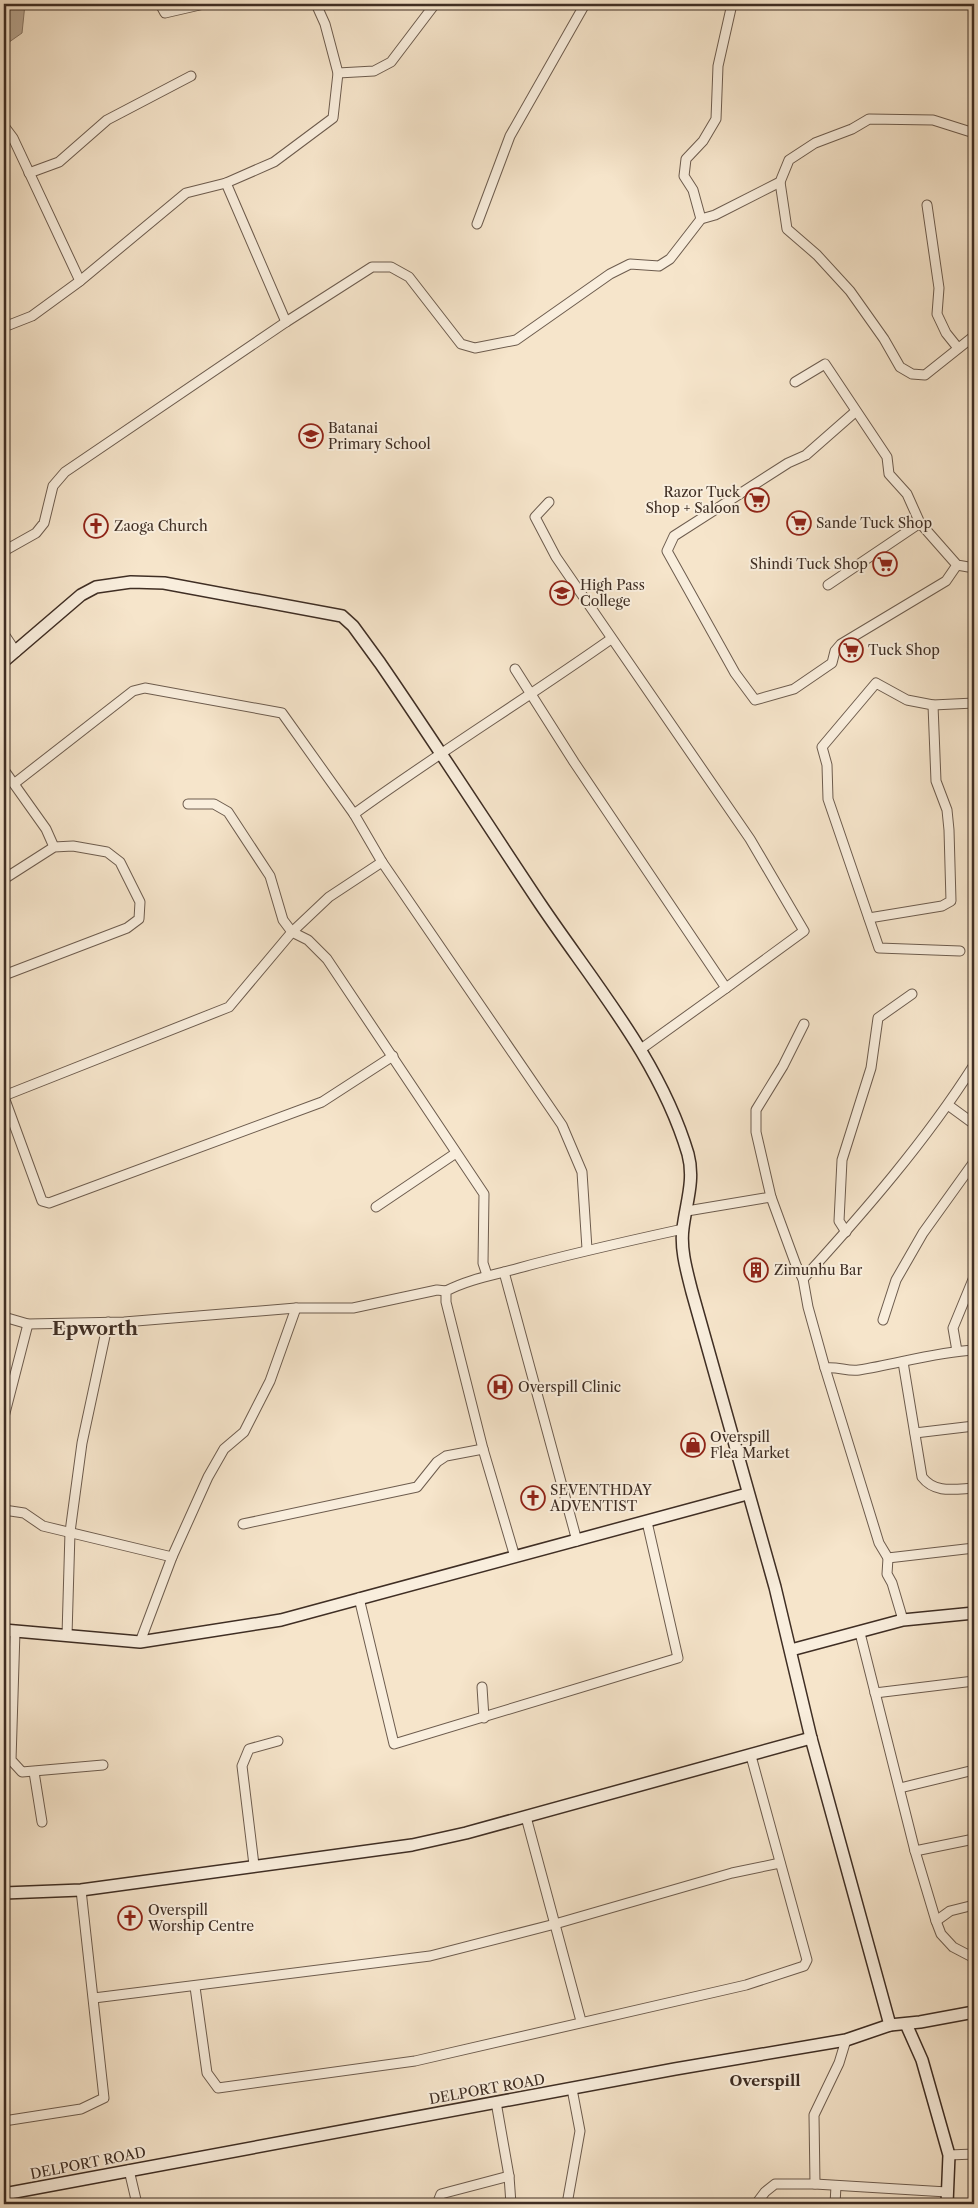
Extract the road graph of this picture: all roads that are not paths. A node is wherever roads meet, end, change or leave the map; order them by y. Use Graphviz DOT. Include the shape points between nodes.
graph roads {
  1 [pos="160,4"];
  2 [pos="204,4"];
  3 [pos="316,4"];
  4 [pos="435,4"];
  5 [pos="585,4"];
  6 [pos="732,4"];
  7 [pos="338,73"];
  8 [pos="191,76"];
  9 [pos="4,126"];
  10 [pos="974,133"];
  11 [pos="29,173"];
  12 [pos="780,182"];
  13 [pos="226,183"];
  14 [pos="927,205"];
  15 [pos="701,219"];
  16 [pos="477,224"];
  17 [pos="80,280"];
  18 [pos="286,322"];
  19 [pos="4,327"];
  20 [pos="974,336"];
  21 [pos="958,348"];
  22 [pos="795,382"];
  23 [pos="855,412"];
  24 [pos="549,502"];
  25 [pos="920,523"];
  26 [pos="4,552"];
  27 [pos="957,565"];
  28 [pos="974,568"];
  29 [pos="828,585"];
  30 [pos="4,634"];
  31 [pos="611,639"];
  32 [pos="16,652"];
  33 [pos="4,661"];
  34 [pos="515,669"];
  35 [pos="532,695"];
  36 [pos="974,703"];
  37 [pos="933,705"];
  38 [pos="441,753"];
  39 [pos="4,770"];
  40 [pos="15,783"];
  41 [pos="188,804"];
  42 [pos="354,814"];
  43 [pos="54,847"];
  44 [pos="382,862"];
  45 [pos="4,879"];
  46 [pos="869,918"];
  47 [pos="292,932"];
  48 [pos="960,951"];
  49 [pos="4,975"];
  50 [pos="726,988"];
  51 [pos="912,994"];
  52 [pos="804,1024"];
  53 [pos="641,1049"];
  54 [pos="393,1056"];
  55 [pos="974,1065"];
  56 [pos="4,1096"];
  57 [pos="948,1105"];
  58 [pos="974,1124"];
  59 [pos="456,1153"];
  60 [pos="974,1162"];
  61 [pos="771,1197"];
  62 [pos="376,1207"];
  63 [pos="687,1211"];
  64 [pos="683,1229"];
  65 [pos="846,1232"];
  66 [pos="587,1249"];
  67 [pos="504,1272"];
  68 [pos="487,1275"];
  69 [pos="974,1277"];
  70 [pos="803,1279"];
  71 [pos="446,1291"];
  72 [pos="296,1308"];
  73 [pos="4,1317"];
  74 [pos="883,1320"];
  75 [pos="108,1322"];
  76 [pos="28,1324"];
  77 [pos="974,1350"];
  78 [pos="957,1351"];
  79 [pos="903,1362"];
  80 [pos="825,1368"];
  81 [pos="4,1417"];
  82 [pos="974,1426"];
  83 [pos="915,1433"];
  84 [pos="483,1449"];
  85 [pos="974,1488"];
  86 [pos="747,1494"];
  87 [pos="4,1510"];
  88 [pos="647,1522"];
  89 [pos="243,1524"];
  90 [pos="70,1532"];
  91 [pos="576,1541"];
  92 [pos="974,1548"];
  93 [pos="172,1557"];
  94 [pos="515,1557"];
  95 [pos="888,1558"];
  96 [pos="359,1598"];
  97 [pos="974,1614"];
  98 [pos="903,1620"];
  99 [pos="9,1630"];
  100 [pos="860,1633"];
  101 [pos="67,1635"];
  102 [pos="140,1642"];
  103 [pos="791,1650"];
  104 [pos="974,1681"];
  105 [pos="482,1688"];
  106 [pos="875,1693"];
  107 [pos="484,1718"];
  108 [pos="811,1738"];
  109 [pos="278,1741"];
  110 [pos="751,1756"];
  111 [pos="102,1764"];
  112 [pos="974,1770"];
  113 [pos="34,1772"];
  114 [pos="900,1788"];
  115 [pos="526,1817"];
  116 [pos="42,1822"];
  117 [pos="974,1839"];
  118 [pos="915,1851"];
  119 [pos="780,1863"];
  120 [pos="254,1865"];
  121 [pos="82,1890"];
  122 [pos="4,1893"];
  123 [pos="974,1905"];
  124 [pos="936,1921"];
  125 [pos="555,1924"];
  126 [pos="974,1958"];
  127 [pos="195,1987"];
  128 [pos="94,1998"];
  129 [pos="974,2012"];
  130 [pos="581,2021"];
  131 [pos="906,2024"];
  132 [pos="890,2025"];
  133 [pos="846,2040"];
  134 [pos="572,2089"];
  135 [pos="496,2102"];
  136 [pos="4,2121"];
  137 [pos="974,2154"];
  138 [pos="950,2156"];
  139 [pos="129,2170"];
  140 [pos="509,2176"];
  141 [pos="815,2184"];
  142 [pos="836,2186"];
  143 [pos="947,2192"];
  144 [pos="4,2194"];
  145 [pos="136,2204"];
  146 [pos="437,2204"];
  147 [pos="511,2204"];
  148 [pos="567,2204"];
  149 [pos="756,2204"];
  150 [pos="835,2204"];
  151 [pos="947,2204"];
  1 -- 2 [label="street" via="166,13"];
  3 -- 7 [label="street"];
  4 -- 7 [label="street" via="391,62 374,71"];
  5 -- 16 [label="street" via="510,136"];
  6 -- 15 [label="street" via="718,66 716,119 703,141 686,159 684,176 693,190"];
  7 -- 13 [label="street" via="333,118 274,162"];
  8 -- 11 [label="street" via="107,120 59,162"];
  9 -- 11 [label="street"];
  10 -- 12 [label="street" via="933,120 870,119 852,130 816,143 789,160"];
  11 -- 17 [label="street"];
  12 -- 15 [label="street"];
  12 -- 21 [label="street" via="787,229 817,255 850,291 900,367 912,374 925,375"];
  13 -- 17 [label="street" via="186,193"];
  13 -- 18 [label="street"];
  14 -- 21 [label="street" via="939,288 937,314"];
  15 -- 18 [label="street" via="670,260 659,266 630,264 610,274 516,340 475,348 461,344 409,277 391,267 372,267"];
  17 -- 19 [label="street" via="32,316"];
  18 -- 26 [label="street" via="65,472 53,486 44,523 36,533"];
  20 -- 21 [label="street"];
  22 -- 23 [label="street" via="825,364"];
  23 -- 25 [label="street" via="887,457 889,474 907,494"];
  23 -- 27 [label="street" via="806,455 788,463 674,536 666,551 735,673 755,700 794,689 832,662 840,644 946,581"];
  24 -- 31 [label="street" via="535,517 556,557"];
  25 -- 27 [label="street"];
  25 -- 29 [label="street"];
  27 -- 28 [label="street"];
  30 -- 32 [label="street"];
  31 -- 35 [label="street"];
  31 -- 50 [label="street" via="750,839 804,931"];
  32 -- 33 [label="street"];
  32 -- 38 [label="street" via="82,595 96,587 130,582 164,583 336,614 353,626"];
  34 -- 35 [label="street"];
  35 -- 38 [label="street"];
  35 -- 50 [label="street"];
  36 -- 37 [label="street"];
  37 -- 46 [label="street" via="936,781 947,810 949,830 951,901 942,906"];
  37 -- 46 [label="street" via="907,700 876,683 822,747 827,765 828,799"];
  38 -- 42 [label="street"];
  38 -- 53 [label="street"];
  39 -- 40 [label="street"];
  40 -- 42 [label="street" via="133,691 144,688 282,713"];
  40 -- 43 [label="street" via="46,829"];
  41 -- 47 [label="street" via="214,804 228,812 270,876 283,920"];
  42 -- 44 [label="street"];
  43 -- 45 [label="street"];
  43 -- 49 [label="street" via="73,846 107,852 120,862 140,902 139,919 127,928"];
  44 -- 47 [label="street" via="329,897"];
  44 -- 66 [label="street" via="562,1125 582,1172"];
  46 -- 48 [label="street" via="879,948"];
  47 -- 54 [label="street" via="308,940 327,959"];
  47 -- 56 [label="street" via="229,1007"];
  50 -- 53 [label="street"];
  51 -- 65 [label="street" via="878,1018 871,1068 842,1160 839,1221"];
  52 -- 61 [label="street" via="756,1110 756,1132"];
  53 -- 63 [label="street" via="670,1104 688,1157 691,1179"];
  54 -- 56 [label="street" via="322,1102 49,1203 42,1201"];
  54 -- 59 [label="street"];
  55 -- 57 [label="street"];
  57 -- 58 [label="street"];
  57 -- 65 [label="street"];
  59 -- 62 [label="street"];
  59 -- 68 [label="street" via="484,1194 483,1262"];
  60 -- 74 [label="street" via="923,1233 896,1280"];
  61 -- 63 [label="street"];
  61 -- 70 [label="street"];
  63 -- 64 [label="street"];
  64 -- 66 [label="street"];
  64 -- 86 [label="street" via="684,1256 692,1292"];
  65 -- 70 [label="street"];
  66 -- 67 [label="street"];
  67 -- 68 [label="street"];
  67 -- 91 [label="street"];
  68 -- 71 [label="street"];
  69 -- 78 [label="street" via="953,1328"];
  70 -- 80 [label="street"];
  71 -- 72 [label="street" via="437,1290 353,1308"];
  71 -- 84 [label="street" via="446,1302"];
  72 -- 75 [label="street"];
  72 -- 93 [label="street" via="266,1389 244,1432 224,1450 208,1477"];
  73 -- 76 [label="street"];
  75 -- 76 [label="street"];
  75 -- 90 [label="street" via="82,1442"];
  76 -- 81 [label="street"];
  77 -- 78 [label="street"];
  78 -- 79 [label="street"];
  79 -- 80 [label="street" via="856,1371 832,1366"];
  79 -- 83 [label="street"];
  80 -- 95 [label="street" via="876,1534"];
  82 -- 83 [label="street"];
  83 -- 85 [label="street" via="922,1477 929,1486"];
  84 -- 89 [label="street" via="446,1456 437,1462 417,1488"];
  84 -- 94 [label="street"];
  86 -- 88 [label="street"];
  86 -- 103 [label="street"];
  87 -- 90 [label="street" via="24,1513 44,1526"];
  88 -- 91 [label="street"];
  88 -- 107 [label="street" via="678,1658"];
  90 -- 93 [label="street"];
  90 -- 101 [label="street"];
  91 -- 94 [label="street"];
  92 -- 95 [label="street"];
  93 -- 102 [label="street"];
  94 -- 96 [label="street"];
  95 -- 98 [label="street" via="887,1574"];
  96 -- 102 [label="street" via="281,1620"];
  96 -- 107 [label="street" via="394,1744"];
  97 -- 98 [label="street"];
  98 -- 100 [label="street"];
  99 -- 101 [label="street"];
  99 -- 113 [label="street" via="11,1760 22,1772"];
  100 -- 103 [label="street"];
  100 -- 106 [label="street"];
  101 -- 102 [label="street"];
  103 -- 108 [label="street"];
  104 -- 106 [label="street"];
  105 -- 107 [label="street"];
  106 -- 114 [label="street"];
  108 -- 110 [label="street"];
  108 -- 132 [label="street"];
  109 -- 120 [label="street" via="249,1749 242,1766"];
  110 -- 115 [label="street"];
  110 -- 119 [label="street"];
  111 -- 113 [label="street"];
  112 -- 114 [label="street"];
  113 -- 116 [label="street"];
  114 -- 118 [label="street"];
  115 -- 120 [label="street" via="412,1845"];
  115 -- 125 [label="street"];
  117 -- 118 [label="street"];
  118 -- 124 [label="street"];
  119 -- 125 [label="street" via="732,1873"];
  119 -- 130 [label="street" via="807,1960 804,1966 746,1985"];
  120 -- 121 [label="street"];
  121 -- 122 [label="street"];
  121 -- 128 [label="street"];
  123 -- 124 [label="street" via="950,1911"];
  124 -- 126 [label="street" via="941,1934 953,1947"];
  125 -- 127 [label="street" via="430,1956"];
  125 -- 130 [label="street"];
  127 -- 128 [label="street"];
  127 -- 130 [label="street" via="207,2073 218,2088 415,2061"];
  128 -- 136 [label="street" via="104,2098 81,2109"];
  129 -- 131 [label="street, DELPORT ROAD"];
  131 -- 132 [label="street, DELPORT ROAD"];
  131 -- 138 [label="street" via="922,2060"];
  132 -- 133 [label="street, DELPORT ROAD"];
  133 -- 134 [label="street, DELPORT ROAD"];
  133 -- 141 [label="street" via="839,2063 814,2115"];
  134 -- 135 [label="street, DELPORT ROAD"];
  134 -- 148 [label="street" via="580,2131"];
  135 -- 139 [label="street, DELPORT ROAD"];
  135 -- 140 [label="street"];
  137 -- 138 [label="street"];
  138 -- 143 [label="street"];
  139 -- 144 [label="street, DELPORT ROAD"];
  139 -- 145 [label="street"];
  140 -- 146 [label="street" via="441,2194"];
  140 -- 147 [label="street"];
  141 -- 142 [label="street"];
  141 -- 149 [label="street" via="775,2184"];
  142 -- 143 [label="street"];
  142 -- 150 [label="street"];
  143 -- 151 [label="street"];
}
